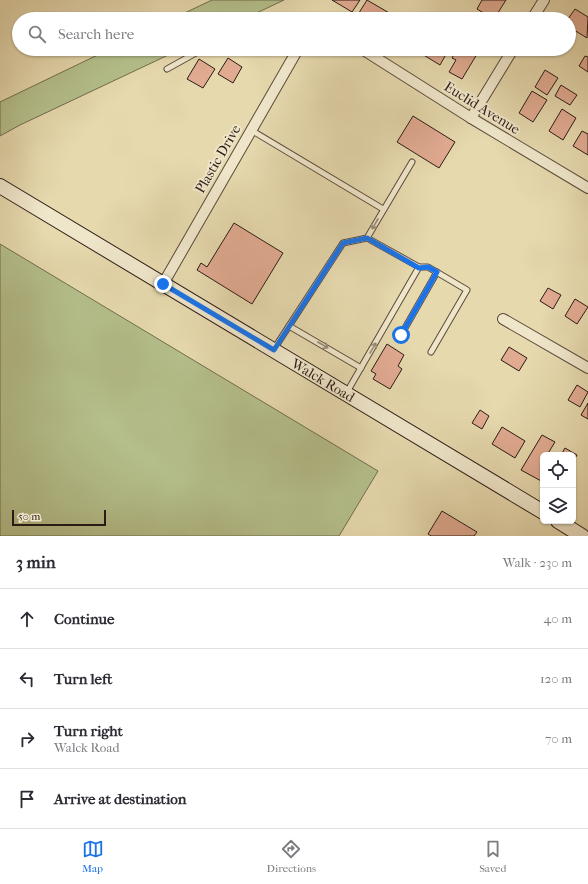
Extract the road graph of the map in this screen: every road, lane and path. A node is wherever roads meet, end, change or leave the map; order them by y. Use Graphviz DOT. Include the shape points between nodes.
graph roads {
  1 [pos="544,0"];
  2 [pos="536,12"];
  3 [pos="190,56"];
  4 [pos="293,56"];
  5 [pos="373,56"];
  6 [pos="510,56"];
  7 [pos="167,69"];
  8 [pos="471,118"];
  9 [pos="251,130"];
  10 [pos="412,162"];
  11 [pos="0,186"];
  12 [pos="588,188"];
  13 [pos="384,210"];
  14 [pos="367,238"];
  15 [pos="419,268"];
  16 [pos="437,272"];
  17 [pos="163,284"];
  18 [pos="503,319"];
  19 [pos="289,326"];
  20 [pos="401,335"];
  21 [pos="274,350"];
  22 [pos="431,352"];
  23 [pos="361,368"];
  24 [pos="588,368"];
  25 [pos="346,393"];
  26 [pos="540,510"];
  27 [pos="563,524"];
  28 [pos="582,536"];
  1 -- 2 [label="street"];
  3 -- 7 [label="lane"];
  4 -- 9 [label="street, Plastic Drive"];
  5 -- 8 [label="street, Euclid Avenue"];
  6 -- 8 [label="street"];
  8 -- 12 [label="street, Euclid Avenue"];
  9 -- 13 [label="lane"];
  9 -- 17 [label="street, Plastic Drive"];
  10 -- 13 [label="lane"];
  11 -- 17 [label="street, Walck Road"];
  13 -- 14 [label="lane, one-way"];
  14 -- 15 [label="lane"];
  14 -- 19 [label="lane" via="343,243"];
  15 -- 16 [label="lane" via="428,267"];
  23 -- 15 [label="lane, one-way"];
  16 -- 20 [label="lane"];
  16 -- 22 [label="lane" via="467,290"];
  17 -- 21 [label="street, Walck Road"];
  18 -- 24 [label="street"];
  19 -- 21 [label="lane"];
  19 -- 23 [label="lane, one-way"];
  21 -- 25 [label="street, Walck Road"];
  23 -- 25 [label="lane"];
  25 -- 26 [label="street, Walck Road"];
  27 -- 28 [label="street"];
}
